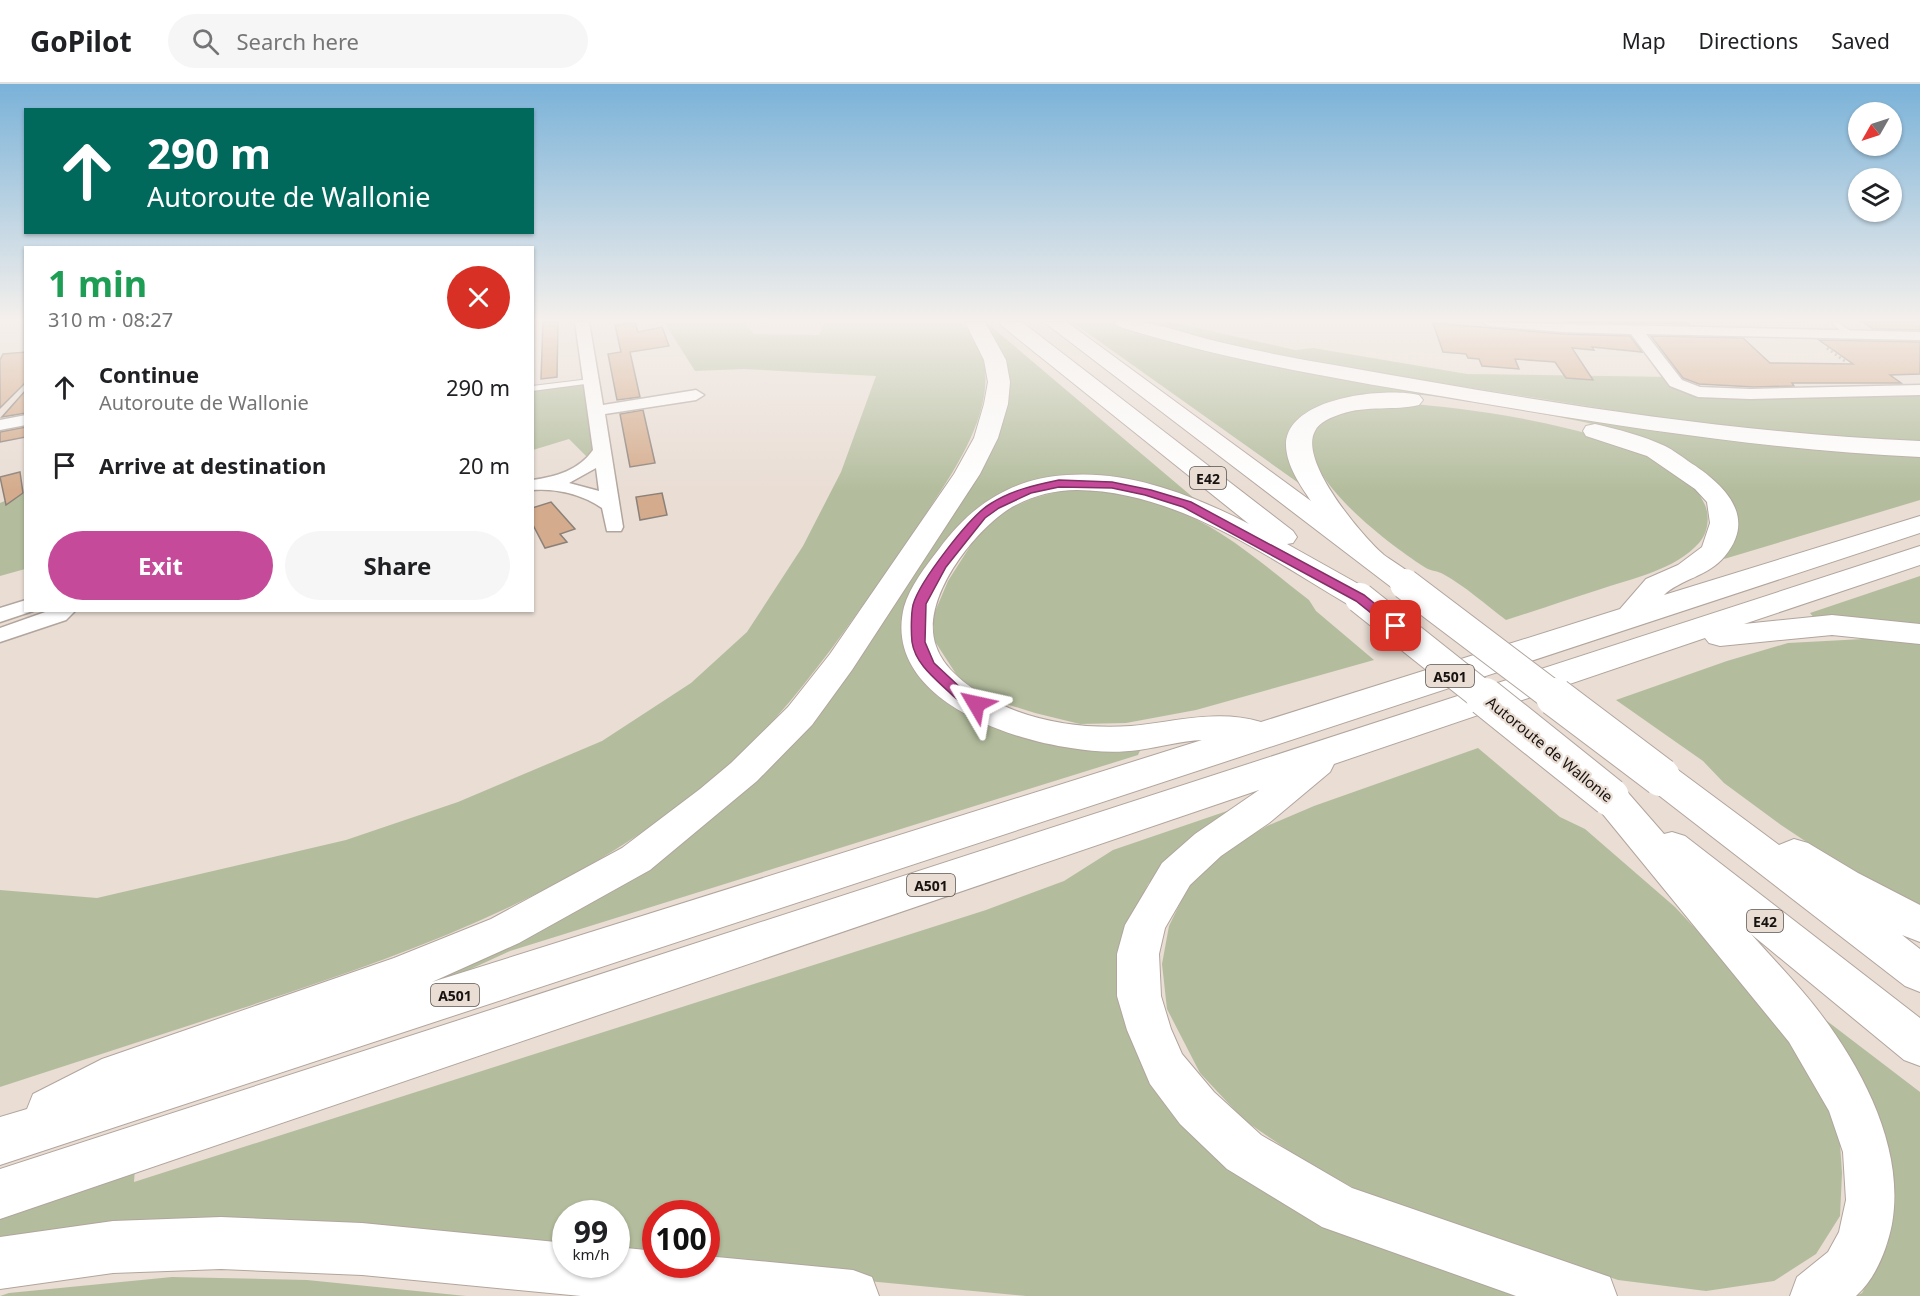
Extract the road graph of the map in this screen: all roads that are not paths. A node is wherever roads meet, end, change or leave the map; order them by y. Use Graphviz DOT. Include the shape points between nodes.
graph roads {
  1 [pos="998,379"];
  2 [pos="1081,379"];
  3 [pos="1130,379"];
  4 [pos="1374,379"];
  5 [pos="1673,379"];
  6 [pos="590,381"];
  7 [pos="534,389"];
  8 [pos="1920,390"];
  9 [pos="696,395"];
  10 [pos="595,411"];
  11 [pos="24,420"];
  12 [pos="0,425"];
  13 [pos="1920,449"];
  14 [pos="601,451"];
  15 [pos="542,485"];
  16 [pos="611,506"];
  17 [pos="1920,524"];
  18 [pos="614,527"];
  19 [pos="1920,555"];
  20 [pos="1372,559"];
  21 [pos="1360,598"];
  22 [pos="24,607"];
  23 [pos="63,612"];
  24 [pos="0,615"];
  25 [pos="1629,618"];
  26 [pos="1920,634"];
  27 [pos="0,635"];
  28 [pos="1682,636"];
  29 [pos="1270,733"];
  30 [pos="1331,751"];
  31 [pos="1661,777"];
  32 [pos="1610,797"];
  33 [pos="1920,925"];
  34 [pos="1920,973"];
  35 [pos="1920,1045"];
  36 [pos="0,1140"];
  37 [pos="0,1194"];
  38 [pos="0,1263"];
  39 [pos="853,1296"];
  40 [pos="1591,1296"];
  41 [pos="1816,1296"];
  1 -- 36 [label="highway" via="986,438 967,474 841,662 800,716 706,806 636,859 505,931 404,974 102,1081"];
  2 -- 21 [label="highway, Autoroute de Wallonie / E42"];
  3 -- 20 [label="highway, E42"];
  4 -- 13 [label="highway" via="1719,433"];
  5 -- 8 [label="street" via="1698,392"];
  6 -- 7 [label="lane"];
  6 -- 10 [label="street"];
  9 -- 10 [label="street"];
  10 -- 14 [label="street"];
  11 -- 12 [label="street"];
  14 -- 15 [label="street" via="585,469"];
  14 -- 16 [label="street"];
  15 -- 16 [label="street" via="595,495"];
  16 -- 18 [label="street"];
  17 -- 25 [label="highway, A501"];
  19 -- 28 [label="highway, A501"];
  20 -- 25 [label="highway" via="1320,495 1303,466 1298,443 1304,426 1321,414 1347,403 1422,400 1480,407 1607,434 1656,451 1704,483 1720,501 1724,523 1714,552 1688,572 1656,586"];
  20 -- 31 [label="highway, E42, bridge"];
  21 -- 29 [label="highway" via="1187,505 1135,489 1075,482 1027,490 981,516 941,566 920,604 919,642 929,665 959,694 992,714 1039,729 1119,739 1200,728"];
  21 -- 32 [label="highway, Autoroute de Wallonie / E42, bridge"];
  22 -- 24 [label="street"];
  23 -- 27 [label="street"];
  25 -- 29 [label="highway, A501"];
  26 -- 28 [label="highway" via="1831,625 1749,636"];
  28 -- 30 [label="highway, A501"];
  29 -- 36 [label="highway, A501"];
  30 -- 37 [label="highway, A501"];
  30 -- 40 [label="highway" via="1176,874 1146,925 1138,954 1139,996 1166,1069 1197,1108 1244,1152 1340,1209"];
  31 -- 33 [label="highway"];
  31 -- 34 [label="highway, E42"];
  32 -- 35 [label="highway, Autoroute de Wallonie / E42"];
  32 -- 41 [label="highway" via="1805,1028 1849,1101 1867,1152 1871,1200 1863,1241 1846,1270"];
  38 -- 39 [label="highway" via="113,1247 256,1244 362,1249"];
}
